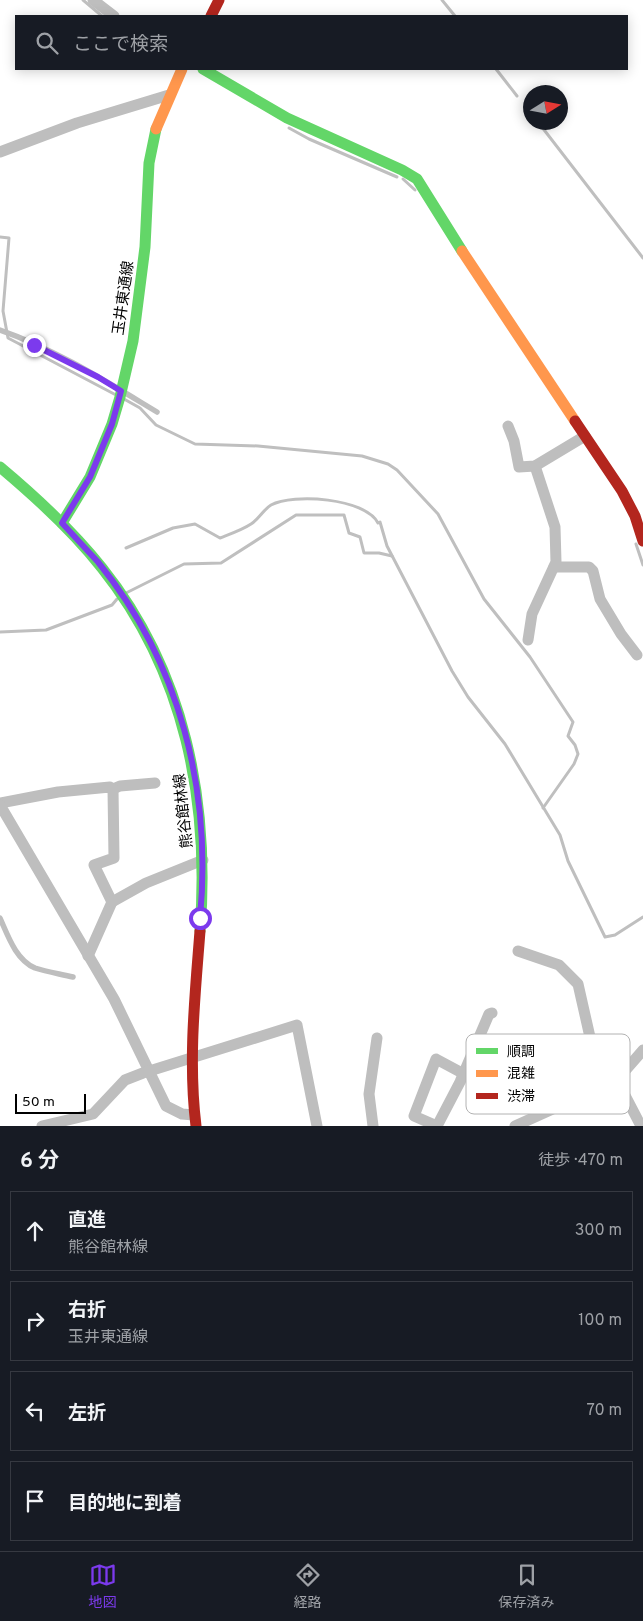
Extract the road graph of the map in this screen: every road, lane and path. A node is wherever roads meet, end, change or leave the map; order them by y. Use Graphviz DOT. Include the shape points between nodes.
graph roads {
  1 [pos="93,0"];
  2 [pos="219,0"];
  3 [pos="113,15"];
  4 [pos="211,15"];
  5 [pos="182,70"];
  6 [pos="205,70"];
  7 [pos="169,95"];
  8 [pos="0,152"];
  9 [pos="0,330"];
  10 [pos="121,391"];
  11 [pos="157,412"];
  12 [pos="508,426"];
  13 [pos="582,438"];
  14 [pos="534,466"];
  15 [pos="0,467"];
  16 [pos="62,523"];
  17 [pos="643,541"];
  18 [pos="554,567"];
  19 [pos="528,640"];
  20 [pos="637,655"];
  21 [pos="155,783"];
  22 [pos="113,789"];
  23 [pos="0,804"];
  24 [pos="203,860"];
  25 [pos="112,902"];
  26 [pos="0,918"];
  27 [pos="518,951"];
  28 [pos="88,956"];
  29 [pos="73,977"];
  30 [pos="492,1013"];
  31 [pos="481,1034"];
  32 [pos="589,1034"];
  33 [pos="377,1038"];
  34 [pos="643,1050"];
  35 [pos="192,1058"];
  36 [pos="630,1065"];
  37 [pos="466,1069"];
  38 [pos="149,1071"];
  39 [pos="464,1074"];
  40 [pos="630,1105"];
  41 [pos="542,1114"];
  42 [pos="195,1120"];
  43 [pos="42,1126"];
  44 [pos="317,1126"];
  45 [pos="373,1126"];
  46 [pos="437,1126"];
  47 [pos="515,1126"];
  48 [pos="641,1126"];
  1 -- 3 [label="street"];
  2 -- 4 [label="street"];
  5 -- 7 [label="street, 玉井東通線"];
  6 -- 13 [label="street" via="287,118 416,179"];
  7 -- 8 [label="street" via="77,123"];
  7 -- 10 [label="street, 玉井東通線" via="157,126 149,163 145,247 133,341"];
  9 -- 10 [label="lane"];
  10 -- 11 [label="lane"];
  10 -- 16 [label="street, 玉井東通線" via="112,424 90,477"];
  12 -- 14 [label="street" via="519,467"];
  13 -- 14 [label="street"];
  13 -- 17 [label="street" via="622,491 636,516"];
  14 -- 18 [label="street" via="555,527"];
  15 -- 16 [label="street, 熊谷館林線"];
  16 -- 24 [label="street, 熊谷館林線" via="121,595 165,674 179,708 195,770"];
  18 -- 19 [label="street" via="532,614"];
  18 -- 20 [label="street" via="589,567 593,571 600,599"];
  21 -- 22 [label="street"];
  22 -- 23 [label="street" via="58,792"];
  22 -- 25 [label="street" via="114,858 94,865"];
  23 -- 28 [label="street"];
  24 -- 25 [label="street" via="146,883"];
  24 -- 35 [label="street, 熊谷館林線"];
  25 -- 28 [label="street"];
  26 -- 29 [label="lane" via="21,959 35,968"];
  27 -- 32 [label="street" via="559,965 578,984"];
  28 -- 38 [label="street" via="114,999"];
  30 -- 31 [label="street"];
  33 -- 45 [label="street" via="369,1094"];
  34 -- 36 [label="street"];
  35 -- 38 [label="street"];
  35 -- 42 [label="street, 熊谷館林線"];
  35 -- 44 [label="street" via="297,1025"];
  37 -- 39 [label="street"];
  38 -- 42 [label="street" via="166,1106"];
  38 -- 43 [label="street" via="125,1080 93,1114"];
  39 -- 46 [label="street"];
  39 -- 46 [label="street" via="436,1059 414,1116"];
  40 -- 48 [label="street"];
  41 -- 47 [label="street"];
}
